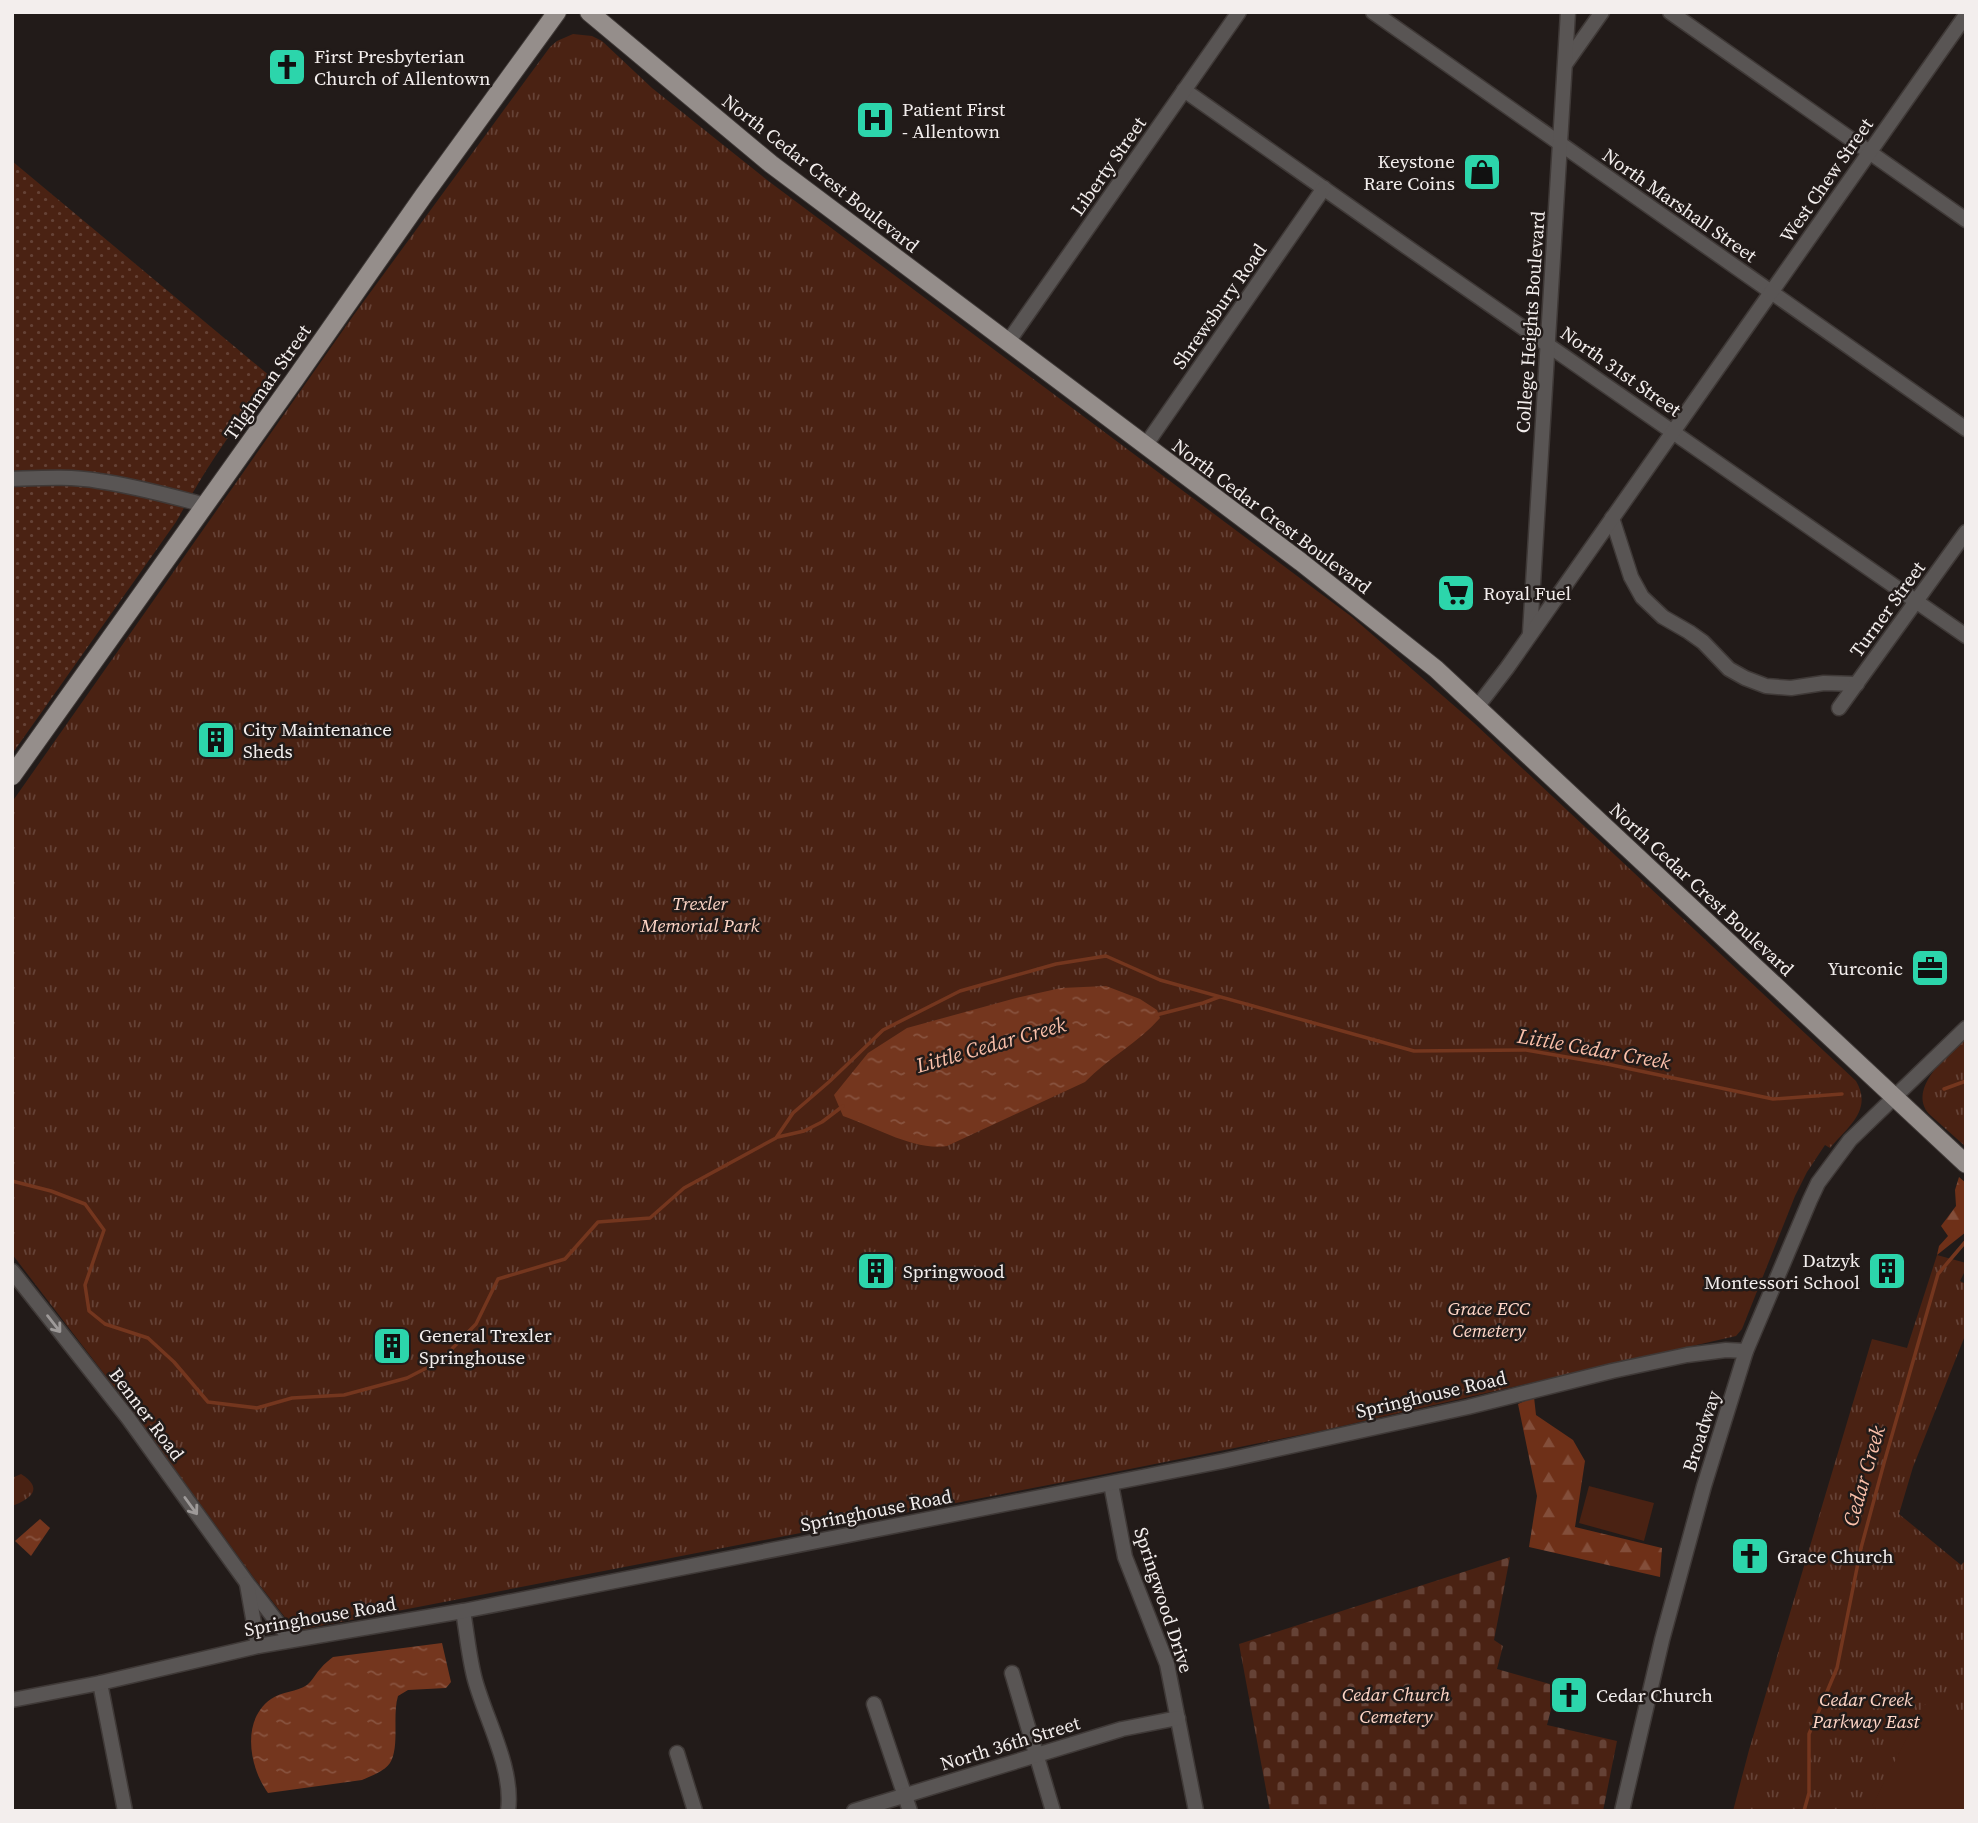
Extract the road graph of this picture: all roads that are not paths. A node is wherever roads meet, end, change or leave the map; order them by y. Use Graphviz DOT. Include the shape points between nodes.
graph roads {
  1 [pos="557,12"];
  2 [pos="589,12"];
  3 [pos="1239,12"];
  4 [pos="1373,12"];
  5 [pos="1568,12"];
  6 [pos="1602,12"];
  7 [pos="1670,12"];
  8 [pos="1966,15"];
  9 [pos="1565,65"];
  10 [pos="1184,90"];
  11 [pos="1560,144"];
  12 [pos="1869,152"];
  13 [pos="1324,188"];
  14 [pos="1966,220"];
  15 [pos="1771,292"];
  16 [pos="1008,342"];
  17 [pos="1548,344"];
  18 [pos="1966,429"];
  19 [pos="1673,431"];
  20 [pos="1145,446"];
  21 [pos="12,479"];
  22 [pos="205,505"];
  23 [pos="1612,518"];
  24 [pos="1966,533"];
  25 [pos="1574,573"];
  26 [pos="1533,587"];
  27 [pos="1916,602"];
  28 [pos="1530,635"];
  29 [pos="1966,636"];
  30 [pos="1857,684"];
  31 [pos="1477,707"];
  32 [pos="1839,708"];
  33 [pos="12,776"];
  34 [pos="1966,1028"];
  35 [pos="1893,1097"];
  36 [pos="1966,1164"];
  37 [pos="12,1271"];
  38 [pos="1746,1351"];
  39 [pos="1111,1484"];
  40 [pos="247,1583"];
  41 [pos="463,1611"];
  42 [pos="291,1640"];
  43 [pos="258,1646"];
  44 [pos="1012,1673"];
  45 [pos="100,1683"];
  46 [pos="12,1700"];
  47 [pos="874,1704"];
  48 [pos="1178,1718"];
  49 [pos="677,1753"];
  50 [pos="1037,1755"];
  51 [pos="905,1795"];
  52 [pos="123,1810"];
  53 [pos="509,1811"];
  54 [pos="695,1811"];
  55 [pos="854,1811"];
  56 [pos="910,1811"];
  57 [pos="1053,1811"];
  58 [pos="1196,1811"];
  59 [pos="1622,1811"];
  1 -- 22 [label="main road, Tilghman Street"];
  2 -- 16 [label="main road, North Cedar Crest Boulevard" via="771,164"];
  3 -- 10 [label="street, Liberty Street"];
  4 -- 11 [label="street, North Marshall Street"];
  5 -- 9 [label="street, College Heights Boulevard"];
  6 -- 9 [label="street"];
  7 -- 12 [label="street"];
  8 -- 12 [label="street, West Chew Street"];
  9 -- 11 [label="street, College Heights Boulevard"];
  10 -- 13 [label="street, North 31st Street"];
  10 -- 16 [label="street, Liberty Street"];
  11 -- 15 [label="street, North Marshall Street"];
  11 -- 17 [label="street, College Heights Boulevard"];
  12 -- 14 [label="street"];
  12 -- 15 [label="street, West Chew Street"];
  13 -- 17 [label="street, North 31st Street"];
  13 -- 20 [label="street, Shrewsbury Road"];
  15 -- 18 [label="street, North Marshall Street"];
  15 -- 19 [label="street, West Chew Street"];
  16 -- 20 [label="main road, North Cedar Crest Boulevard"];
  17 -- 19 [label="street, North 31st Street"];
  17 -- 26 [label="street, College Heights Boulevard"];
  19 -- 23 [label="street, West Chew Street"];
  19 -- 27 [label="street, North 31st Street"];
  20 -- 31 [label="main road, North Cedar Crest Boulevard" via="1352,601"];
  21 -- 22 [label="street" via="98,480"];
  22 -- 33 [label="main road, Tilghman Street"];
  23 -- 25 [label="street, West Chew Street"];
  23 -- 30 [label="street" via="1642,597 1663,617 1703,642 1729,669 1766,686"];
  24 -- 27 [label="street, Turner Street"];
  25 -- 26 [label="street" via="1551,586"];
  25 -- 28 [label="street, West Chew Street"];
  26 -- 28 [label="street, College Heights Boulevard"];
  27 -- 29 [label="street, North 31st Street"];
  27 -- 30 [label="street, Turner Street"];
  28 -- 31 [label="street, West Chew Street"];
  30 -- 32 [label="street, Turner Street"];
  31 -- 35 [label="main road, North Cedar Crest Boulevard"];
  34 -- 35 [label="street, Broadway"];
  35 -- 36 [label="main road, North Cedar Crest Boulevard"];
  35 -- 38 [label="street, Broadway" via="1850,1140 1818,1183"];
  37 -- 40 [label="street, Benner Road, one-way" via="128,1418"];
  38 -- 39 [label="street, Springhouse Road" via="1687,1355"];
  38 -- 59 [label="street, Broadway" via="1661,1640"];
  39 -- 41 [label="street, Springhouse Road"];
  39 -- 48 [label="street, Springwood Drive" via="1125,1557 1163,1653"];
  40 -- 42 [label="street, Benner Road"];
  40 -- 43 [label="street, Benner Road"];
  41 -- 42 [label="street, Springhouse Road"];
  41 -- 53 [label="street" via="474,1679 505,1768"];
  42 -- 43 [label="street, Springhouse Road"];
  43 -- 45 [label="street, Springhouse Road"];
  44 -- 50 [label="street"];
  45 -- 46 [label="street, Springhouse Road"];
  45 -- 52 [label="street"];
  47 -- 51 [label="street"];
  48 -- 50 [label="street, North 36th Street" via="1122,1729"];
  48 -- 58 [label="street, Springwood Drive"];
  49 -- 54 [label="street"];
  50 -- 51 [label="street, North 36th Street"];
  50 -- 57 [label="street"];
  51 -- 55 [label="street, North 36th Street"];
  51 -- 56 [label="street"];
}
